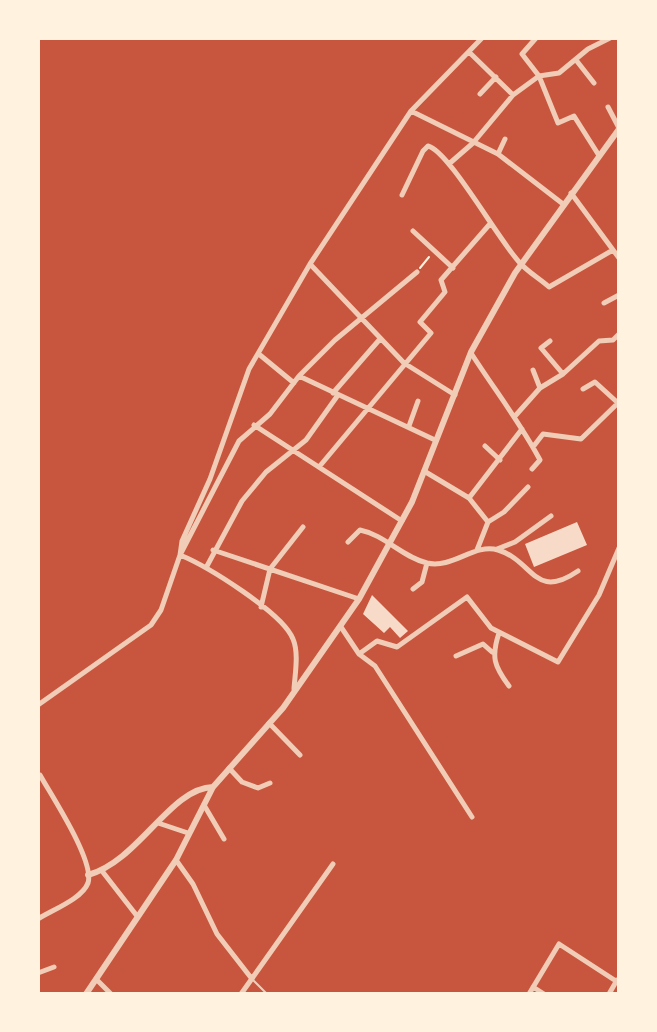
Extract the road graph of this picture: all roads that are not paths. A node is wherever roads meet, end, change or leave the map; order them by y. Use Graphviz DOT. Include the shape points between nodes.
graph roads {
  1 [pos="482,38"];
  2 [pos="536,38"];
  3 [pos="610,38"];
  4 [pos="469,52"];
  5 [pos="576,60"];
  6 [pos="539,76"];
  7 [pos="496,77"];
  8 [pos="594,83"];
  9 [pos="480,94"];
  10 [pos="513,95"];
  11 [pos="608,107"];
  12 [pos="411,111"];
  13 [pos="619,128"];
  14 [pos="505,139"];
  15 [pos="473,143"];
  16 [pos="498,154"];
  17 [pos="598,154"];
  18 [pos="450,163"];
  19 [pos="571,193"];
  20 [pos="402,195"];
  21 [pos="563,204"];
  22 [pos="489,225"];
  23 [pos="413,231"];
  24 [pos="613,250"];
  25 [pos="619,258"];
  26 [pos="310,264"];
  27 [pos="521,264"];
  28 [pos="453,268"];
  29 [pos="417,272"];
  30 [pos="619,295"];
  31 [pos="604,303"];
  32 [pos="361,318"];
  33 [pos="619,334"];
  34 [pos="380,339"];
  35 [pos="550,341"];
  36 [pos="471,352"];
  37 [pos="260,355"];
  38 [pos="404,363"];
  39 [pos="533,370"];
  40 [pos="563,374"];
  41 [pos="299,376"];
  42 [pos="294,383"];
  43 [pos="540,388"];
  44 [pos="583,389"];
  45 [pos="336,394"];
  46 [pos="455,395"];
  47 [pos="418,401"];
  48 [pos="619,402"];
  49 [pos="368,405"];
  50 [pos="516,415"];
  51 [pos="254,425"];
  52 [pos="409,426"];
  53 [pos="522,429"];
  54 [pos="435,440"];
  55 [pos="485,446"];
  56 [pos="533,447"];
  57 [pos="294,451"];
  58 [pos="500,460"];
  59 [pos="319,467"];
  60 [pos="532,469"];
  61 [pos="423,470"];
  62 [pos="528,487"];
  63 [pos="469,498"];
  64 [pos="551,516"];
  65 [pos="402,521"];
  66 [pos="488,522"];
  67 [pos="303,527"];
  68 [pos="348,542"];
  69 [pos="391,543"];
  70 [pos="619,548"];
  71 [pos="496,549"];
  72 [pos="213,550"];
  73 [pos="477,550"];
  74 [pos="180,555"];
  75 [pos="427,563"];
  76 [pos="207,566"];
  77 [pos="270,569"];
  78 [pos="578,571"];
  79 [pos="413,589"];
  80 [pos="359,599"];
  81 [pos="261,607"];
  82 [pos="341,627"];
  83 [pos="499,632"];
  84 [pos="492,652"];
  85 [pos="359,654"];
  86 [pos="456,656"];
  87 [pos="509,686"];
  88 [pos="294,689"];
  89 [pos="38,705"];
  90 [pos="269,723"];
  91 [pos="300,755"];
  92 [pos="229,768"];
  93 [pos="40,775"];
  94 [pos="270,783"];
  95 [pos="213,787"];
  96 [pos="204,804"];
  97 [pos="472,817"];
  98 [pos="158,823"];
  99 [pos="188,833"];
  100 [pos="224,839"];
  101 [pos="176,860"];
  102 [pos="333,864"];
  103 [pos="102,871"];
  104 [pos="88,875"];
  105 [pos="137,916"];
  106 [pos="38,919"];
  107 [pos="54,967"];
  108 [pos="38,973"];
  109 [pos="95,978"];
  110 [pos="252,979"];
  111 [pos="618,982"];
  112 [pos="533,987"];
  113 [pos="86,994"];
  114 [pos="111,994"];
  115 [pos="241,994"];
  116 [pos="267,994"];
  117 [pos="529,994"];
  118 [pos="544,994"];
  119 [pos="609,994"];
  1 -- 4 [label="street"];
  2 -- 6 [label="street" via="522,54"];
  3 -- 5 [label="street"];
  4 -- 7 [label="street"];
  4 -- 12 [label="street"];
  5 -- 6 [label="street" via="559,73"];
  5 -- 8 [label="street"];
  6 -- 10 [label="street"];
  6 -- 17 [label="street" via="558,123 574,116"];
  7 -- 9 [label="street"];
  7 -- 10 [label="street"];
  10 -- 15 [label="street"];
  11 -- 13 [label="street"];
  12 -- 15 [label="street"];
  12 -- 26 [label="street"];
  13 -- 17 [label="street"];
  14 -- 16 [label="street"];
  15 -- 16 [label="street"];
  15 -- 18 [label="street"];
  16 -- 21 [label="street"];
  17 -- 19 [label="street"];
  18 -- 20 [label="street" via="428,146"];
  18 -- 22 [label="street"];
  19 -- 21 [label="street"];
  19 -- 24 [label="street"];
  21 -- 27 [label="street"];
  22 -- 27 [label="street"];
  22 -- 28 [label="street"];
  23 -- 28 [label="street"];
  24 -- 25 [label="street"];
  24 -- 27 [label="street" via="549,287"];
  26 -- 32 [label="street"];
  26 -- 37 [label="street"];
  27 -- 36 [label="street"];
  28 -- 38 [label="street" via="441,280 445,292 420,322 431,333"];
  29 -- 32 [label="street"];
  30 -- 31 [label="street"];
  32 -- 34 [label="street"];
  32 -- 41 [label="street"];
  33 -- 40 [label="street" via="599,341"];
  34 -- 38 [label="street"];
  34 -- 45 [label="street"];
  35 -- 40 [label="street" via="541,348"];
  36 -- 46 [label="street"];
  36 -- 50 [label="street"];
  37 -- 42 [label="street"];
  37 -- 74 [label="street" via="234,405"];
  38 -- 46 [label="street"];
  38 -- 49 [label="street"];
  39 -- 43 [label="street"];
  40 -- 43 [label="street"];
  41 -- 42 [label="street"];
  41 -- 45 [label="street"];
  42 -- 51 [label="street"];
  43 -- 50 [label="street"];
  44 -- 48 [label="street" via="595,382"];
  45 -- 49 [label="street"];
  45 -- 57 [label="street"];
  46 -- 54 [label="street"];
  47 -- 52 [label="street"];
  48 -- 56 [label="street" via="581,439 543,434"];
  49 -- 52 [label="street"];
  49 -- 59 [label="street"];
  50 -- 53 [label="street"];
  51 -- 57 [label="street"];
  51 -- 74 [label="street" via="239,441"];
  52 -- 54 [label="street"];
  53 -- 56 [label="street"];
  53 -- 58 [label="street"];
  54 -- 61 [label="street"];
  55 -- 58 [label="street"];
  56 -- 60 [label="street" via="540,460"];
  57 -- 59 [label="street"];
  57 -- 72 [label="street" via="266,472 242,501"];
  58 -- 63 [label="street"];
  59 -- 65 [label="street"];
  61 -- 63 [label="street"];
  61 -- 65 [label="street"];
  62 -- 66 [label="street"];
  63 -- 66 [label="street"];
  64 -- 71 [label="street"];
  65 -- 69 [label="street"];
  66 -- 73 [label="street"];
  67 -- 77 [label="street"];
  68 -- 69 [label="street" via="360,530"];
  69 -- 75 [label="street"];
  69 -- 80 [label="street"];
  70 -- 83 [label="street" via="599,595 558,662"];
  71 -- 73 [label="street"];
  71 -- 78 [label="street" via="541,581 556,583"];
  72 -- 76 [label="street"];
  72 -- 77 [label="street"];
  73 -- 75 [label="street" via="446,564"];
  74 -- 76 [label="street"];
  74 -- 89 [label="street" via="151,625"];
  75 -- 79 [label="street" via="422,582"];
  76 -- 81 [label="street"];
  77 -- 80 [label="street"];
  77 -- 81 [label="street"];
  80 -- 82 [label="street"];
  81 -- 88 [label="street" via="284,622 295,643"];
  82 -- 85 [label="street"];
  82 -- 88 [label="street"];
  83 -- 84 [label="street"];
  83 -- 85 [label="street" via="467,597 397,647 377,641"];
  84 -- 86 [label="street" via="483,644"];
  84 -- 87 [label="street" via="494,665"];
  85 -- 97 [label="street" via="375,666"];
  88 -- 90 [label="street"];
  90 -- 91 [label="street"];
  90 -- 92 [label="street"];
  92 -- 94 [label="street" via="242,782 258,788"];
  92 -- 95 [label="street"];
  93 -- 104 [label="street" via="78,844"];
  95 -- 96 [label="street"];
  95 -- 98 [label="street" via="199,787"];
  96 -- 99 [label="street"];
  96 -- 100 [label="street"];
  98 -- 99 [label="street"];
  98 -- 103 [label="street" via="133,850"];
  99 -- 101 [label="street"];
  101 -- 105 [label="street"];
  101 -- 110 [label="street" via="217,934"];
  102 -- 110 [label="street"];
  103 -- 104 [label="street"];
  103 -- 105 [label="street"];
  104 -- 106 [label="street" via="80,894"];
  105 -- 109 [label="street"];
  107 -- 108 [label="street"];
  109 -- 113 [label="street"];
  109 -- 114 [label="street"];
  110 -- 115 [label="street"];
  110 -- 116 [label="lane"];
  111 -- 112 [label="street" via="559,944"];
  111 -- 119 [label="street"];
  112 -- 117 [label="street"];
  112 -- 118 [label="street"];
}
